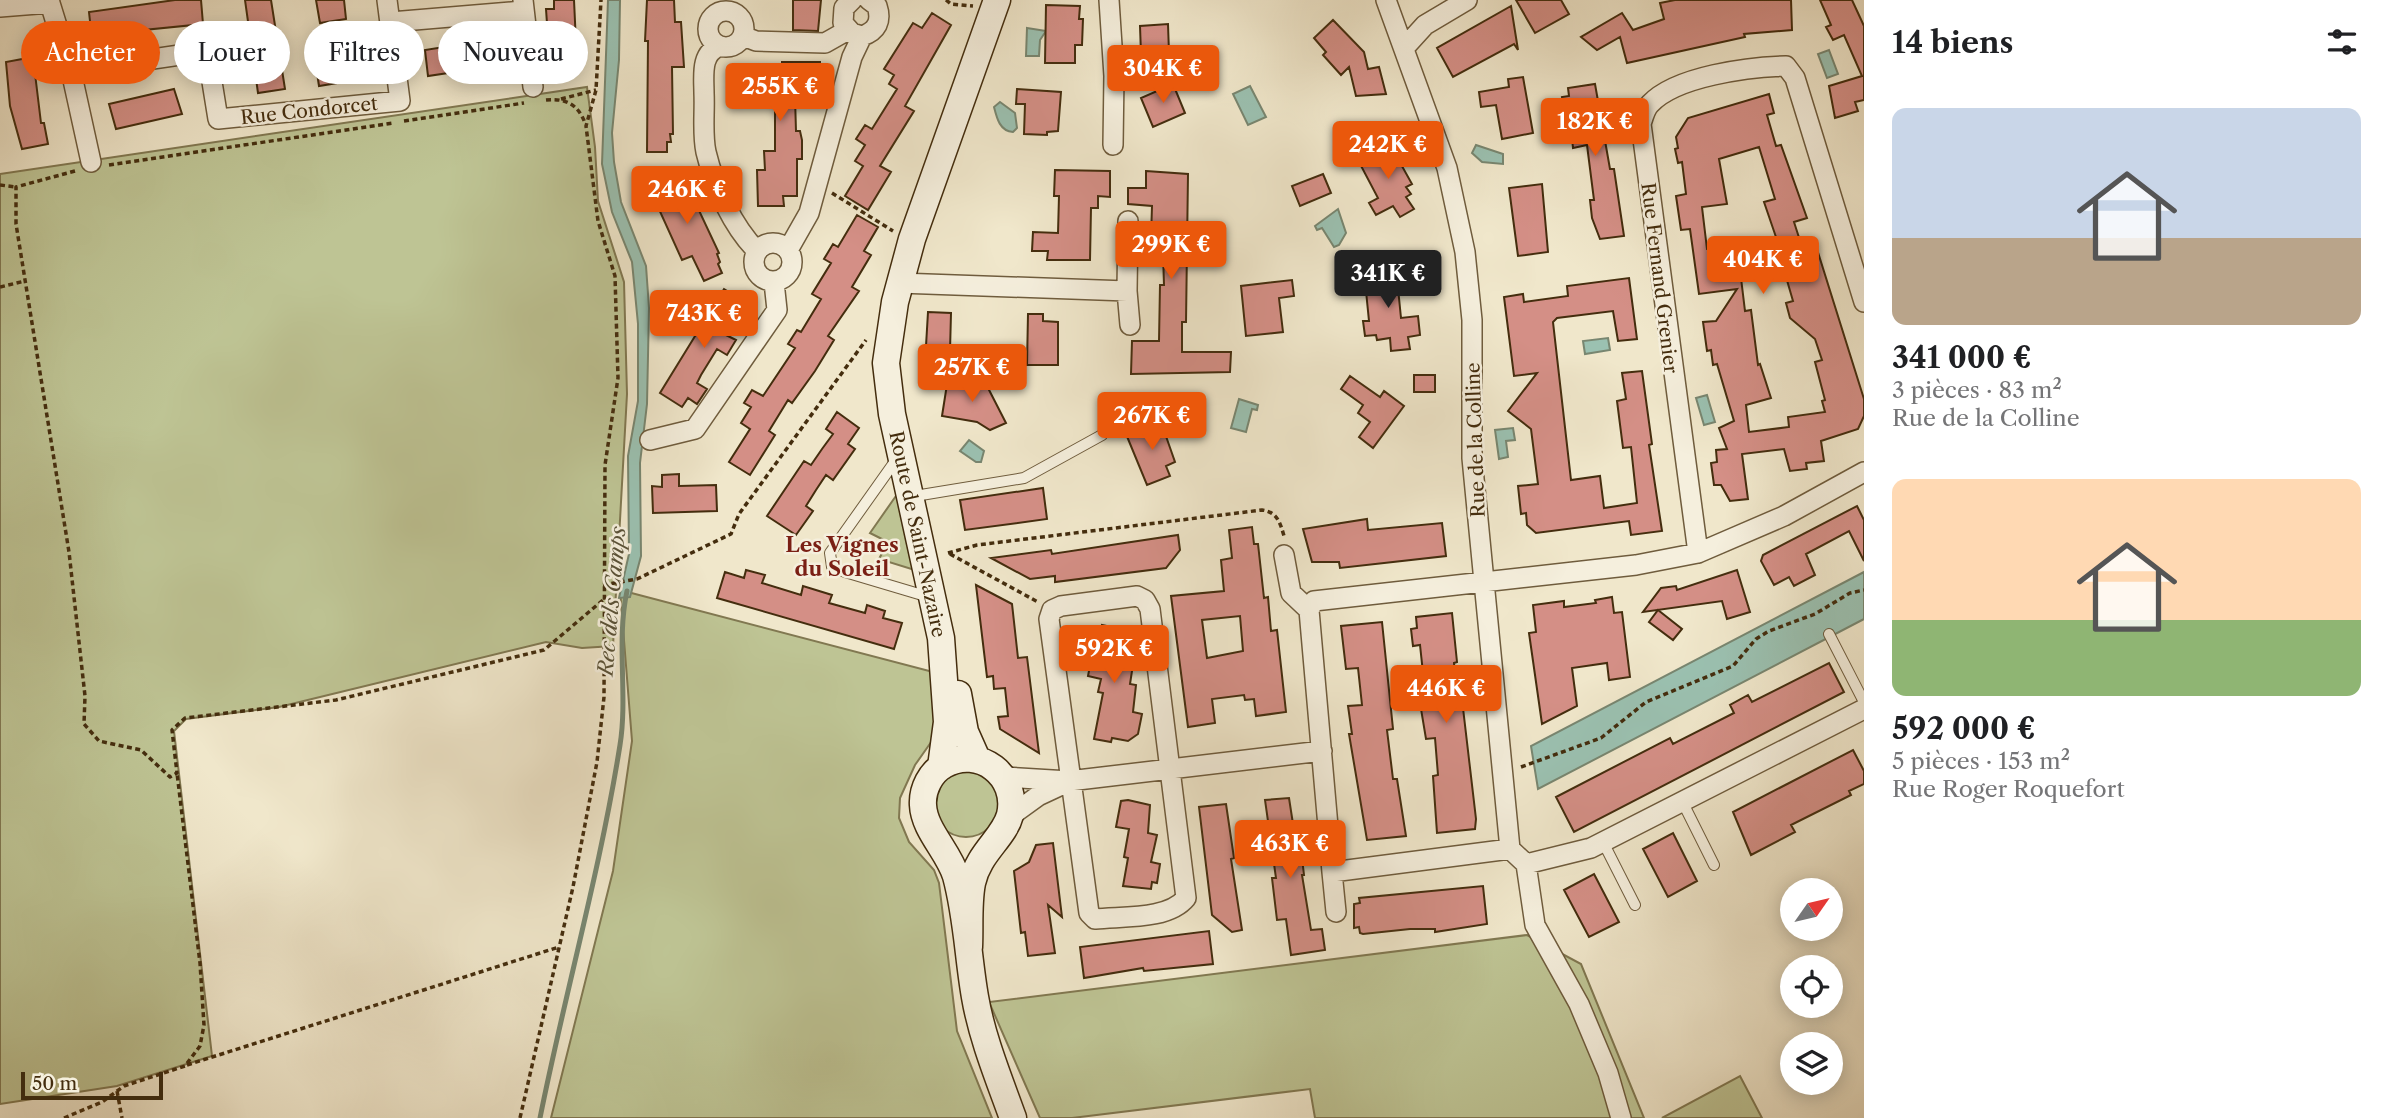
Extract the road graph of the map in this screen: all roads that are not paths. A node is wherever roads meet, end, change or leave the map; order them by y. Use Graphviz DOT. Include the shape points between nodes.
graph roads {
  1 [pos="387,0"];
  2 [pos="1108,0"];
  3 [pos="1386,0"];
  4 [pos="1467,0"];
  5 [pos="49,1"];
  6 [pos="850,1"];
  7 [pos="878,2"];
  8 [pos="522,5"];
  9 [pos="0,7"];
  10 [pos="710,7"];
  11 [pos="989,8"];
  12 [pos="55,21"];
  13 [pos="391,21"];
  14 [pos="399,21"];
  15 [pos="855,33"];
  16 [pos="743,36"];
  17 [pos="720,47"];
  18 [pos="1405,47"];
  19 [pos="160,58"];
  20 [pos="73,84"];
  21 [pos="398,84"];
  22 [pos="537,96"];
  23 [pos="1113,145"];
  24 [pos="89,165"];
  25 [pos="1128,222"];
  26 [pos="788,250"];
  27 [pos="757,251"];
  28 [pos="774,282"];
  29 [pos="1127,291"];
  30 [pos="897,293"];
  31 [pos="1864,302"];
  32 [pos="1130,325"];
  33 [pos="1102,435"];
  34 [pos="650,440"];
  35 [pos="901,454"];
  36 [pos="1864,472"];
  37 [pos="921,495"];
  38 [pos="1698,553"];
  39 [pos="1284,555"];
  40 [pos="1485,581"];
  41 [pos="932,598"];
  42 [pos="1309,610"];
  43 [pos="1829,634"];
  44 [pos="1863,710"];
  45 [pos="1322,751"];
  46 [pos="977,759"];
  47 [pos="941,767"];
  48 [pos="1172,768"];
  49 [pos="1004,777"];
  50 [pos="1069,781"];
  51 [pos="1682,801"];
  52 [pos="1002,827"];
  53 [pos="934,832"];
  54 [pos="1602,842"];
  55 [pos="1510,849"];
  56 [pos="1526,864"];
  57 [pos="1714,866"];
  58 [pos="1332,872"];
  59 [pos="1636,905"];
  60 [pos="1336,912"];
  61 [pos="969,947"];
  62 [pos="1013,1118"];
  63 [pos="1621,1118"];
  1 -- 13 [label="street, Rue Condorcet"];
  2 -- 23 [label="street"];
  3 -- 18 [label="street, Rue de la Colline"];
  4 -- 18 [label="street" via="1425,25"];
  5 -- 9 [label="street"];
  5 -- 12 [label="street"];
  6 -- 15 [label="street" via="842,16"];
  7 -- 15 [label="street" via="875,29"];
  8 -- 14 [label="street"];
  8 -- 22 [label="street"];
  10 -- 16 [label="street" via="737,14"];
  10 -- 17 [label="street" via="707,32"];
  11 -- 30 [label="street, Route de Saint-Nazaire"];
  15 -- 16 [label="street" via="825,43 756,41"];
  15 -- 26 [label="street" via="818,184 809,213"];
  16 -- 17 [label="street" via="733,46"];
  17 -- 27 [label="street" via="713,49 704,63 706,150 742,236"];
  18 -- 40 [label="street, Rue de la Colline" via="1447,168 1465,252 1472,320 1472,458"];
  19 -- 21 [label="street, Rue Condorcet" via="207,51 218,119 400,101"];
  20 -- 24 [label="street"];
  25 -- 29 [label="street"];
  26 -- 27 [label="street" via="776,243"];
  26 -- 28 [label="street" via="792,266"];
  27 -- 28 [label="street" via="757,272"];
  28 -- 34 [label="street" via="777,310 695,429"];
  29 -- 30 [label="street"];
  29 -- 32 [label="street"];
  30 -- 35 [label="street, Route de Saint-Nazaire" via="886,363"];
  30 -- 37 [label="street, Route de Saint-Nazaire" via="902,410"];
  31 -- 38 [label="street, Rue Fernand Grenier" via="1795,78 1786,66 1687,82 1648,106 1641,124"];
  33 -- 37 [label="lane" via="1024,478"];
  35 -- 41 [label="street, Route de Saint-Nazaire"];
  35 -- 41 [label="lane" via="829,560 832,567 845,572"];
  36 -- 38 [label="street" via="1784,516"];
  37 -- 46 [label="street, Route de Saint-Nazaire" via="941,554 959,710"];
  38 -- 40 [label="street" via="1636,565"];
  39 -- 42 [label="street" via="1292,593"];
  40 -- 42 [label="street" via="1318,598"];
  40 -- 55 [label="street, Rue de la Colline"];
  41 -- 47 [label="street, Route de Saint-Nazaire" via="946,677"];
  42 -- 45 [label="street"];
  43 -- 44 [label="lane"];
  44 -- 51 [label="street"];
  45 -- 48 [label="street"];
  45 -- 58 [label="street"];
  46 -- 47 [label="street" via="964,758"];
  46 -- 49 [label="street"];
  47 -- 53 [label="street" via="930,777 923,805"];
  48 -- 50 [label="street"];
  48 -- 50 [label="street" via="1186,898 1179,907 1165,911 1095,919 1089,913"];
  48 -- 50 [label="street" via="1150,609 1137,596 1052,610 1049,619"];
  49 -- 50 [label="street"];
  49 -- 52 [label="street" via="1010,789"];
  50 -- 52 [label="street" via="1038,796"];
  51 -- 54 [label="street"];
  51 -- 57 [label="lane"];
  52 -- 53 [label="street" via="970,847 957,846"];
  52 -- 61 [label="street" via="978,862 971,885"];
  53 -- 61 [label="street" via="955,873"];
  54 -- 56 [label="street"];
  54 -- 59 [label="lane"];
  55 -- 56 [label="street"];
  55 -- 58 [label="street"];
  56 -- 63 [label="street" via="1535,925 1579,1004"];
  58 -- 60 [label="street"];
  61 -- 62 [label="street" via="975,999"];
}
